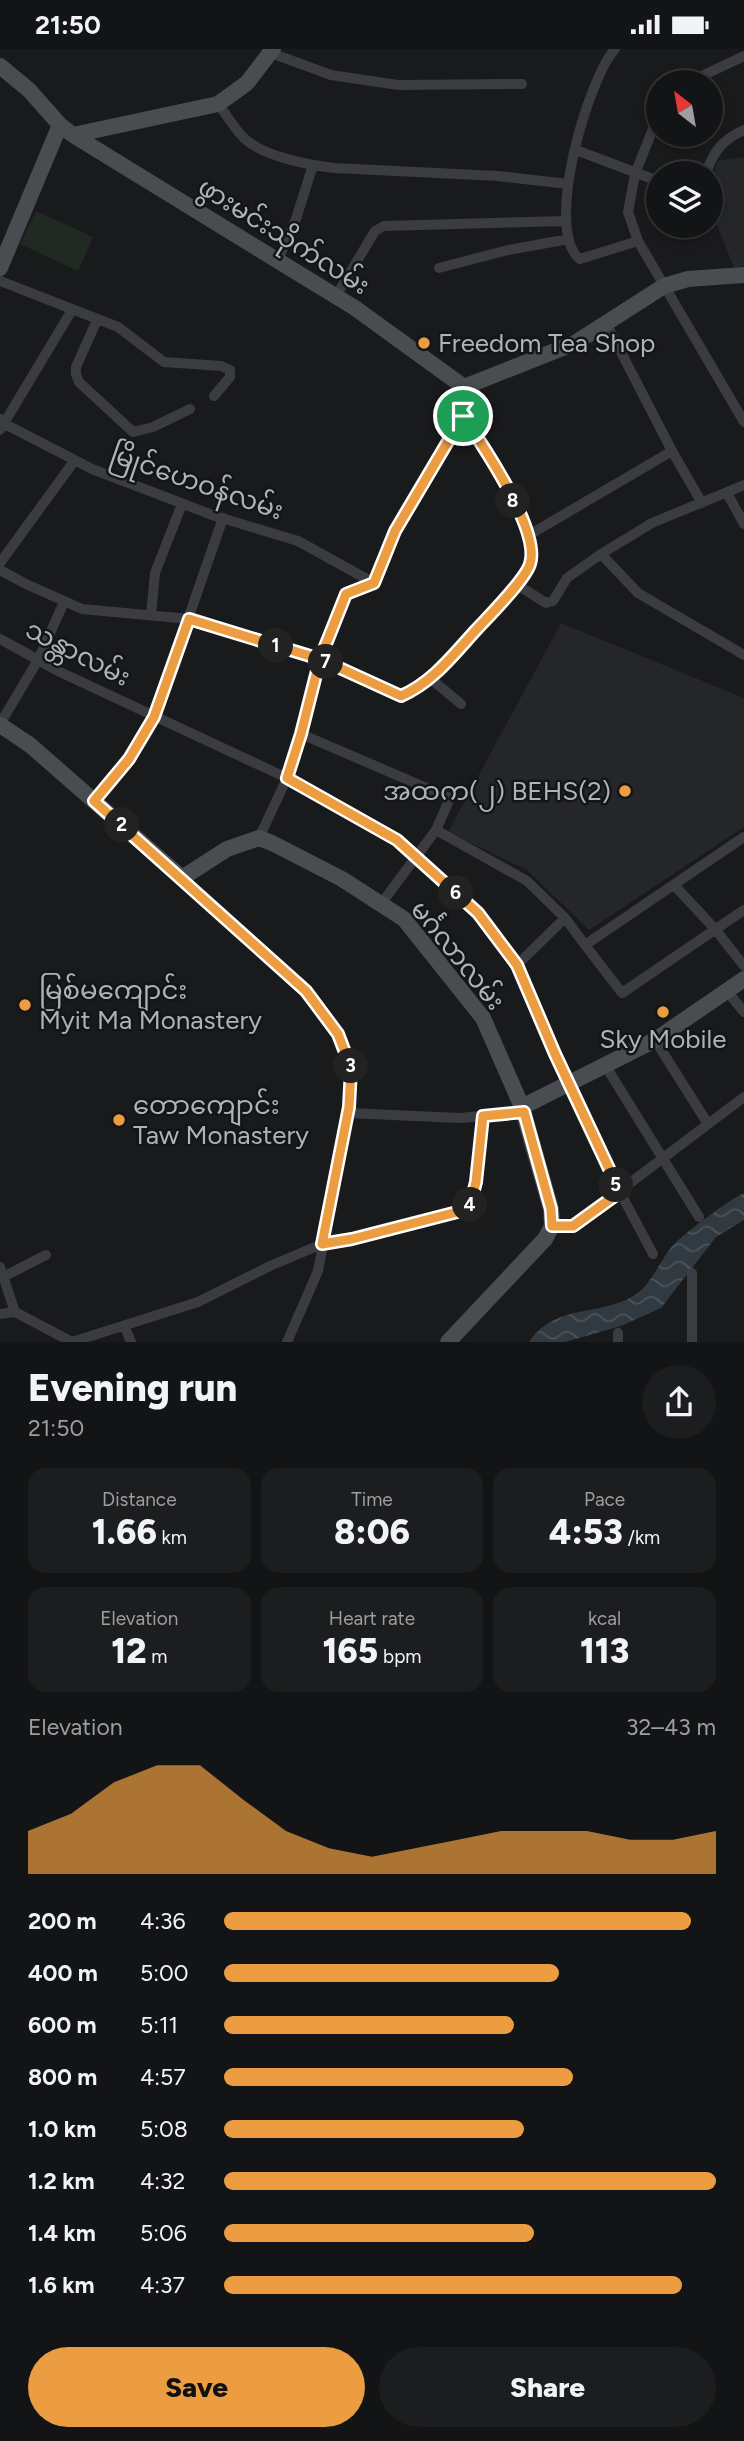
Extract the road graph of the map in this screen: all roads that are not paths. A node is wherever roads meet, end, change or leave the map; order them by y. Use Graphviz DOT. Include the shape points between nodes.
graph roads {
  1 [pos="615,49"];
  2 [pos="272,51"];
  3 [pos="744,56"];
  4 [pos="0,66"];
  5 [pos="714,70"];
  6 [pos="523,84"];
  7 [pos="218,104"];
  8 [pos="66,130"];
  9 [pos="744,130"];
  10 [pos="646,146"];
  11 [pos="576,150"];
  12 [pos="710,161"];
  13 [pos="313,165"];
  14 [pos="635,174"];
  15 [pos="646,177"];
  16 [pos="568,184"];
  17 [pos="565,221"];
  18 [pos="569,239"];
  19 [pos="638,241"];
  20 [pos="278,260"];
  21 [pos="0,268"];
  22 [pos="439,268"];
  23 [pos="744,275"];
  24 [pos="0,281"];
  25 [pos="664,286"];
  26 [pos="337,296"];
  27 [pos="72,310"];
  28 [pos="97,320"];
  29 [pos="606,323"];
  30 [pos="464,387"];
  31 [pos="215,395"];
  32 [pos="190,409"];
  33 [pos="463,416"];
  34 [pos="744,421"];
  35 [pos="2,424"];
  36 [pos="672,451"];
  37 [pos="75,460"];
  38 [pos="744,485"];
  39 [pos="727,493"];
  40 [pos="182,503"];
  41 [pos="702,503"];
  42 [pos="223,518"];
  43 [pos="744,524"];
  44 [pos="529,534"];
  45 [pos="601,554"];
  46 [pos="0,563"];
  47 [pos="0,570"];
  48 [pos="374,583"];
  49 [pos="516,584"];
  50 [pos="64,601"];
  51 [pos="150,615"];
  52 [pos="189,619"];
  53 [pos="0,639"];
  54 [pos="744,655"];
  55 [pos="320,659"];
  56 [pos="38,660"];
  57 [pos="431,679"];
  58 [pos="461,704"];
  59 [pos="154,717"];
  60 [pos="0,724"];
  61 [pos="301,734"];
  62 [pos="287,778"];
  63 [pos="94,801"];
  64 [pos="436,830"];
  65 [pos="744,837"];
  66 [pos="259,838"];
  67 [pos="416,858"];
  68 [pos="182,879"];
  69 [pos="674,885"];
  70 [pos="381,904"];
  71 [pos="744,910"];
  72 [pos="565,918"];
  73 [pos="715,929"];
  74 [pos="585,945"];
  75 [pos="517,965"];
  76 [pos="744,966"];
  77 [pos="744,979"];
  78 [pos="727,991"];
  79 [pos="744,1012"];
  80 [pos="655,1039"];
  81 [pos="605,1065"];
  82 [pos="569,1083"];
  83 [pos="744,1097"];
  84 [pos="523,1109"];
  85 [pos="348,1113"];
  86 [pos="483,1116"];
  87 [pos="708,1124"];
  88 [pos="663,1157"];
  89 [pos="620,1192"];
  90 [pos="699,1217"];
  91 [pos="552,1226"];
  92 [pos="322,1244"];
  93 [pos="653,1254"];
  94 [pos="46,1255"];
  95 [pos="2,1272"];
  96 [pos="692,1273"];
  97 [pos="15,1312"];
  98 [pos="0,1314"];
  99 [pos="125,1327"];
  100 [pos="72,1342"];
  101 [pos="131,1342"];
  102 [pos="287,1342"];
  103 [pos="448,1342"];
  104 [pos="692,1342"];
  1 -- 11 [label="street" via="590,93"];
  2 -- 6 [label="street" via="331,75 398,85"];
  2 -- 7 [label="street" via="247,83"];
  3 -- 5 [label="street"];
  4 -- 8 [label="street, ဖွားမင်းသိုက်လမ်း"];
  7 -- 8 [label="street"];
  7 -- 13 [label="street" via="246,140 279,157"];
  8 -- 20 [label="street, ဖွားမင်းသိုက်လမ်း"];
  8 -- 21 [label="street"];
  9 -- 12 [label="street" via="719,145"];
  10 -- 14 [label="street"];
  11 -- 14 [label="street"];
  11 -- 16 [label="street"];
  13 -- 16 [label="street"];
  13 -- 20 [label="street"];
  14 -- 15 [label="street"];
  14 -- 19 [label="street" via="628,212"];
  16 -- 17 [label="street"];
  17 -- 18 [label="street"];
  17 -- 26 [label="street" via="384,226 375,232"];
  18 -- 19 [label="street" via="580,259"];
  18 -- 22 [label="street"];
  19 -- 25 [label="street"];
  20 -- 26 [label="street, ဖွားမင်းသိုက်လမ်း"];
  23 -- 25 [label="street" via="688,279"];
  24 -- 27 [label="street"];
  25 -- 29 [label="street"];
  25 -- 34 [label="street"];
  26 -- 30 [label="street, ဖွားမင်းသိုက်လမ်း"];
  27 -- 28 [label="street"];
  27 -- 35 [label="street"];
  28 -- 31 [label="street" via="118,327 163,362 230,370 230,377"];
  28 -- 32 [label="street" via="76,367 79,382 133,432"];
  29 -- 30 [label="street" via="575,343"];
  29 -- 36 [label="street"];
  30 -- 33 [label="street"];
  33 -- 44 [label="street" via="497,465"];
  33 -- 48 [label="street" via="395,531"];
  35 -- 37 [label="street, မြိုင်ဟေဝန်လမ်း"];
  36 -- 41 [label="street"];
  36 -- 44 [label="street"];
  37 -- 40 [label="street, မြိုင်ဟေဝန်လမ်း"];
  37 -- 46 [label="street"];
  38 -- 39 [label="street"];
  39 -- 41 [label="street"];
  39 -- 43 [label="street"];
  40 -- 42 [label="street, မြိုင်ဟေဝန်လမ်း"];
  40 -- 51 [label="street" via="155,573"];
  41 -- 45 [label="street" via="652,523"];
  42 -- 48 [label="street, မြိုင်ဟေဝန်လမ်း" via="298,541"];
  42 -- 52 [label="street"];
  44 -- 49 [label="street" via="532,556"];
  45 -- 49 [label="street" via="567,578 546,603"];
  45 -- 54 [label="street" via="638,593"];
  47 -- 50 [label="street"];
  48 -- 55 [label="street" via="346,594"];
  49 -- 57 [label="street"];
  50 -- 51 [label="street" via="82,609"];
  50 -- 56 [label="street"];
  51 -- 52 [label="street"];
  52 -- 55 [label="street"];
  52 -- 59 [label="street"];
  53 -- 56 [label="street, သန္တာလမ်း"];
  55 -- 57 [label="street" via="401,696"];
  55 -- 61 [label="street"];
  56 -- 59 [label="street, သန္တာလမ်း"];
  56 -- 60 [label="street"];
  57 -- 58 [label="street"];
  59 -- 62 [label="street, သန္တာလမ်း"];
  59 -- 63 [label="street" via="129,759"];
  60 -- 63 [label="street"];
  61 -- 62 [label="street"];
  61 -- 64 [label="street" via="450,798"];
  62 -- 66 [label="street"];
  62 -- 67 [label="street, သန္တာလမ်း" via="397,840"];
  63 -- 68 [label="street"];
  64 -- 67 [label="street"];
  64 -- 72 [label="street" via="527,881"];
  65 -- 69 [label="street"];
  66 -- 68 [label="street" via="227,849"];
  66 -- 70 [label="street, မင်္ဂလာလမ်း"];
  67 -- 70 [label="street"];
  67 -- 75 [label="street, သန္တာလမ်း" via="478,913"];
  68 -- 85 [label="street" via="306,991 338,1034 351,1068"];
  69 -- 73 [label="street"];
  69 -- 74 [label="street"];
  70 -- 84 [label="street, မင်္ဂလာလမ်း" via="404,919 483,1018"];
  71 -- 73 [label="street"];
  72 -- 74 [label="street"];
  72 -- 75 [label="street"];
  73 -- 74 [label="street" via="622,993"];
  73 -- 76 [label="street"];
  75 -- 82 [label="street, သန္တာလမ်း"];
  77 -- 78 [label="street"];
  78 -- 79 [label="street"];
  78 -- 80 [label="street"];
  80 -- 81 [label="street"];
  80 -- 87 [label="street"];
  81 -- 82 [label="street"];
  81 -- 88 [label="street"];
  82 -- 84 [label="street"];
  82 -- 89 [label="street, သန္တာလမ်း"];
  83 -- 87 [label="street"];
  84 -- 86 [label="street"];
  84 -- 91 [label="street, မင်္ဂလာလမ်း"];
  85 -- 86 [label="street"];
  85 -- 92 [label="street"];
  86 -- 92 [label="street" via="469,1209"];
  87 -- 88 [label="street"];
  88 -- 89 [label="street"];
  88 -- 90 [label="street"];
  89 -- 91 [label="street" via="573,1226"];
  89 -- 93 [label="street, သန္တာလမ်း"];
  91 -- 103 [label="street"];
  92 -- 99 [label="street" via="198,1302"];
  92 -- 102 [label="street" via="318,1271"];
  94 -- 95 [label="street"];
  95 -- 97 [label="street"];
  96 -- 104 [label="street"];
  97 -- 98 [label="street"];
  97 -- 100 [label="street"];
  99 -- 100 [label="street"];
  99 -- 101 [label="street"];
}
